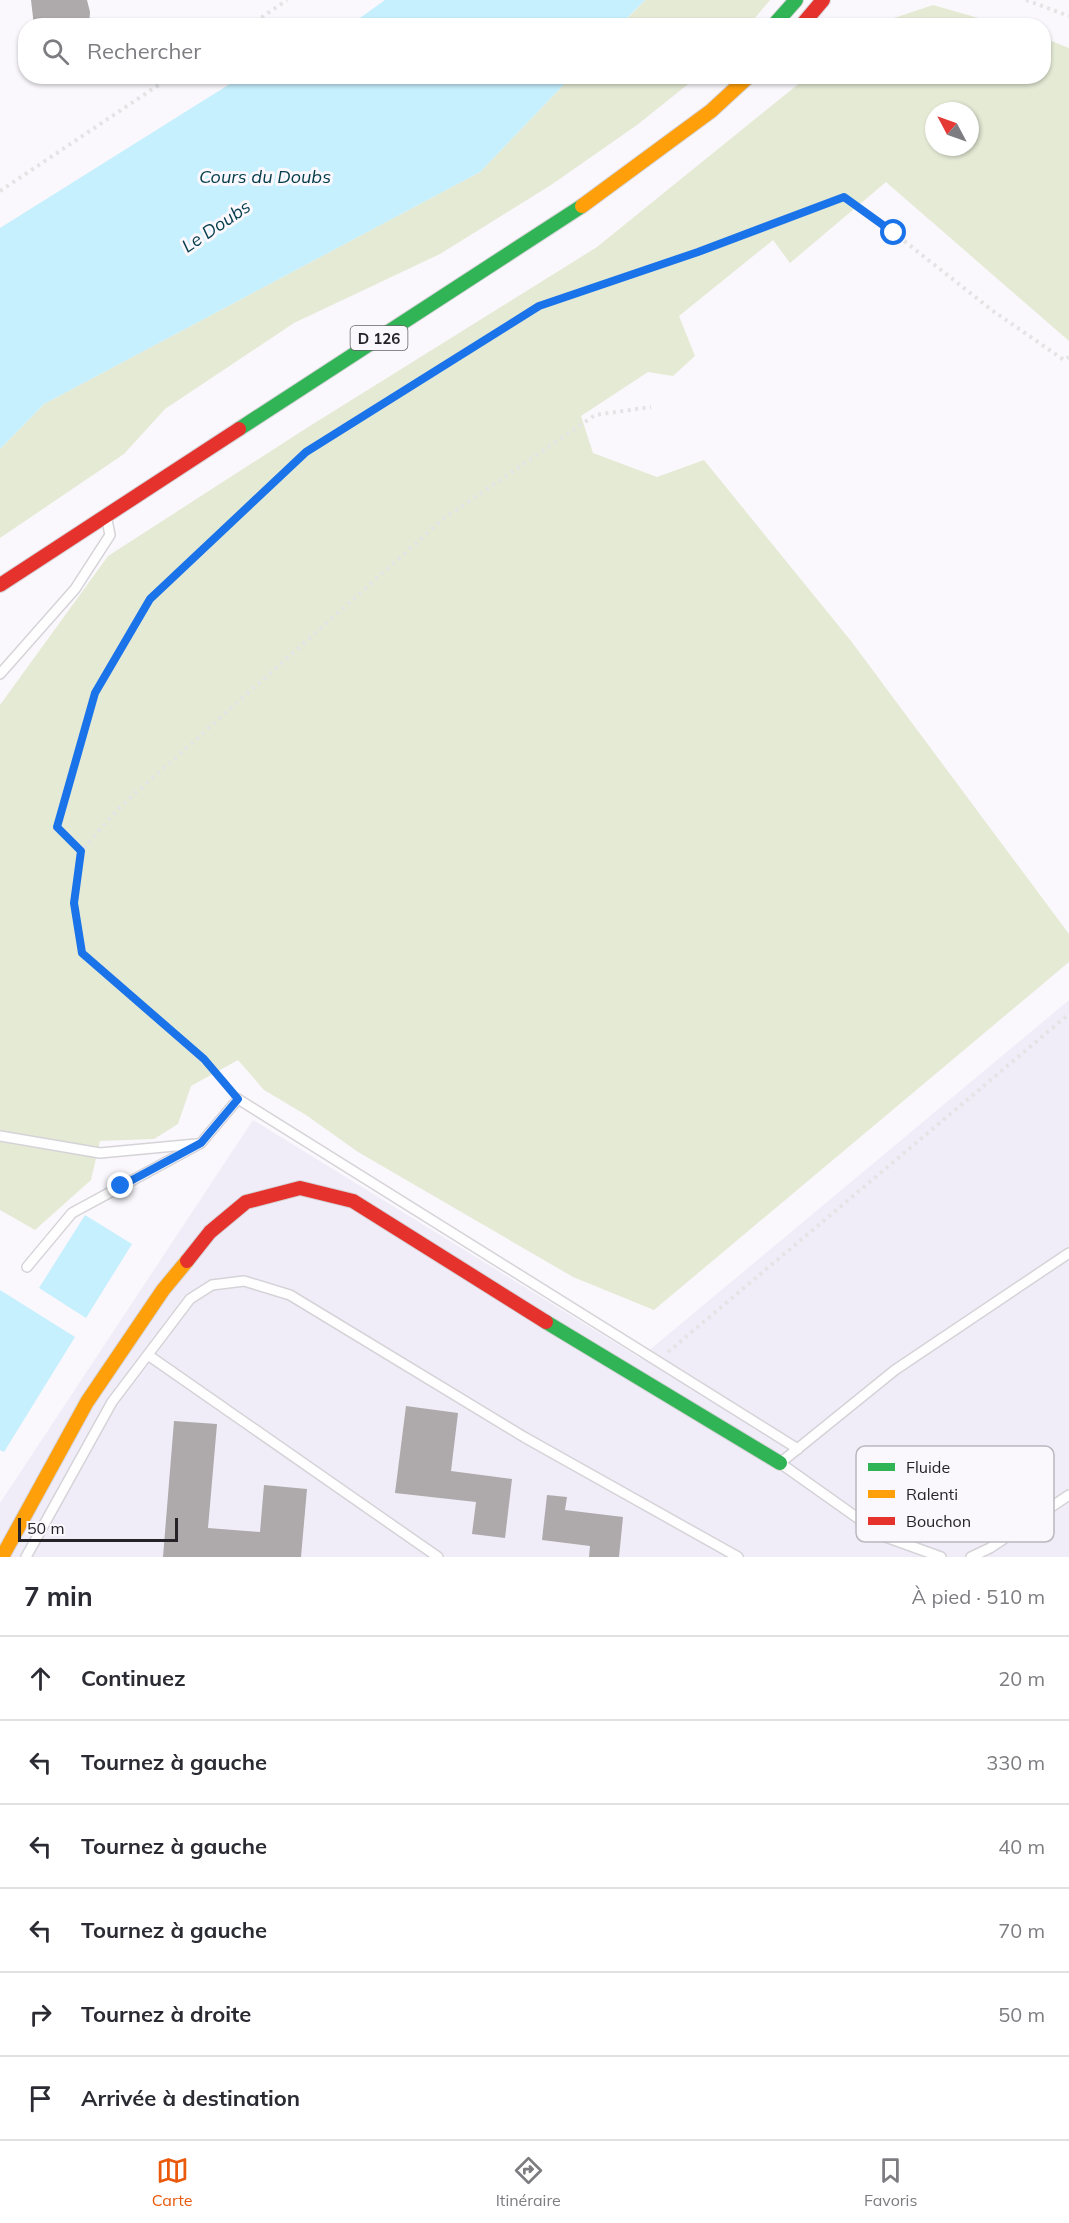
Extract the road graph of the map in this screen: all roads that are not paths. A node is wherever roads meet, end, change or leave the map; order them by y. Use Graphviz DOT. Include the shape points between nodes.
graph roads {
  1 [pos="796,0"];
  2 [pos="823,0"];
  3 [pos="780,18"];
  4 [pos="808,18"];
  5 [pos="740,84"];
  6 [pos="106,515"];
  7 [pos="0,585"];
  8 [pos="0,674"];
  9 [pos="0,1136"];
  10 [pos="201,1143"];
  11 [pos="1069,1253"];
  12 [pos="27,1267"];
  13 [pos="148,1355"];
  14 [pos="798,1449"];
  15 [pos="780,1463"];
  16 [pos="1069,1495"];
  17 [pos="1054,1505"];
  18 [pos="856,1517"];
  19 [pos="899,1542"];
  20 [pos="999,1542"];
  21 [pos="915,1548"];
  22 [pos="2,1557"];
  23 [pos="26,1557"];
  24 [pos="438,1557"];
  25 [pos="738,1557"];
  26 [pos="910,1557"];
  27 [pos="941,1557"];
  28 [pos="971,1557"];
  1 -- 3 [label="street"];
  2 -- 4 [label="street"];
  5 -- 6 [label="street, D 126" via="711,111 582,206"];
  6 -- 7 [label="street, D 126"];
  6 -- 8 [label="lane" via="111,535 75,590"];
  9 -- 10 [label="lane" via="100,1153"];
  10 -- 12 [label="lane" via="72,1213"];
  10 -- 14 [label="lane" via="238,1099"];
  11 -- 14 [label="lane" via="895,1370"];
  13 -- 23 [label="lane" via="112,1402"];
  13 -- 24 [label="lane"];
  13 -- 25 [label="lane" via="190,1299 212,1285 244,1281 290,1295 524,1437"];
  14 -- 15 [label="lane"];
  15 -- 18 [label="lane"];
  15 -- 22 [label="street" via="352,1201 300,1188 246,1202 210,1232 164,1290 87,1402"];
  16 -- 17 [label="lane"];
  19 -- 21 [label="lane"];
  20 -- 28 [label="lane"];
  21 -- 26 [label="lane"];
  21 -- 27 [label="lane"];
}
